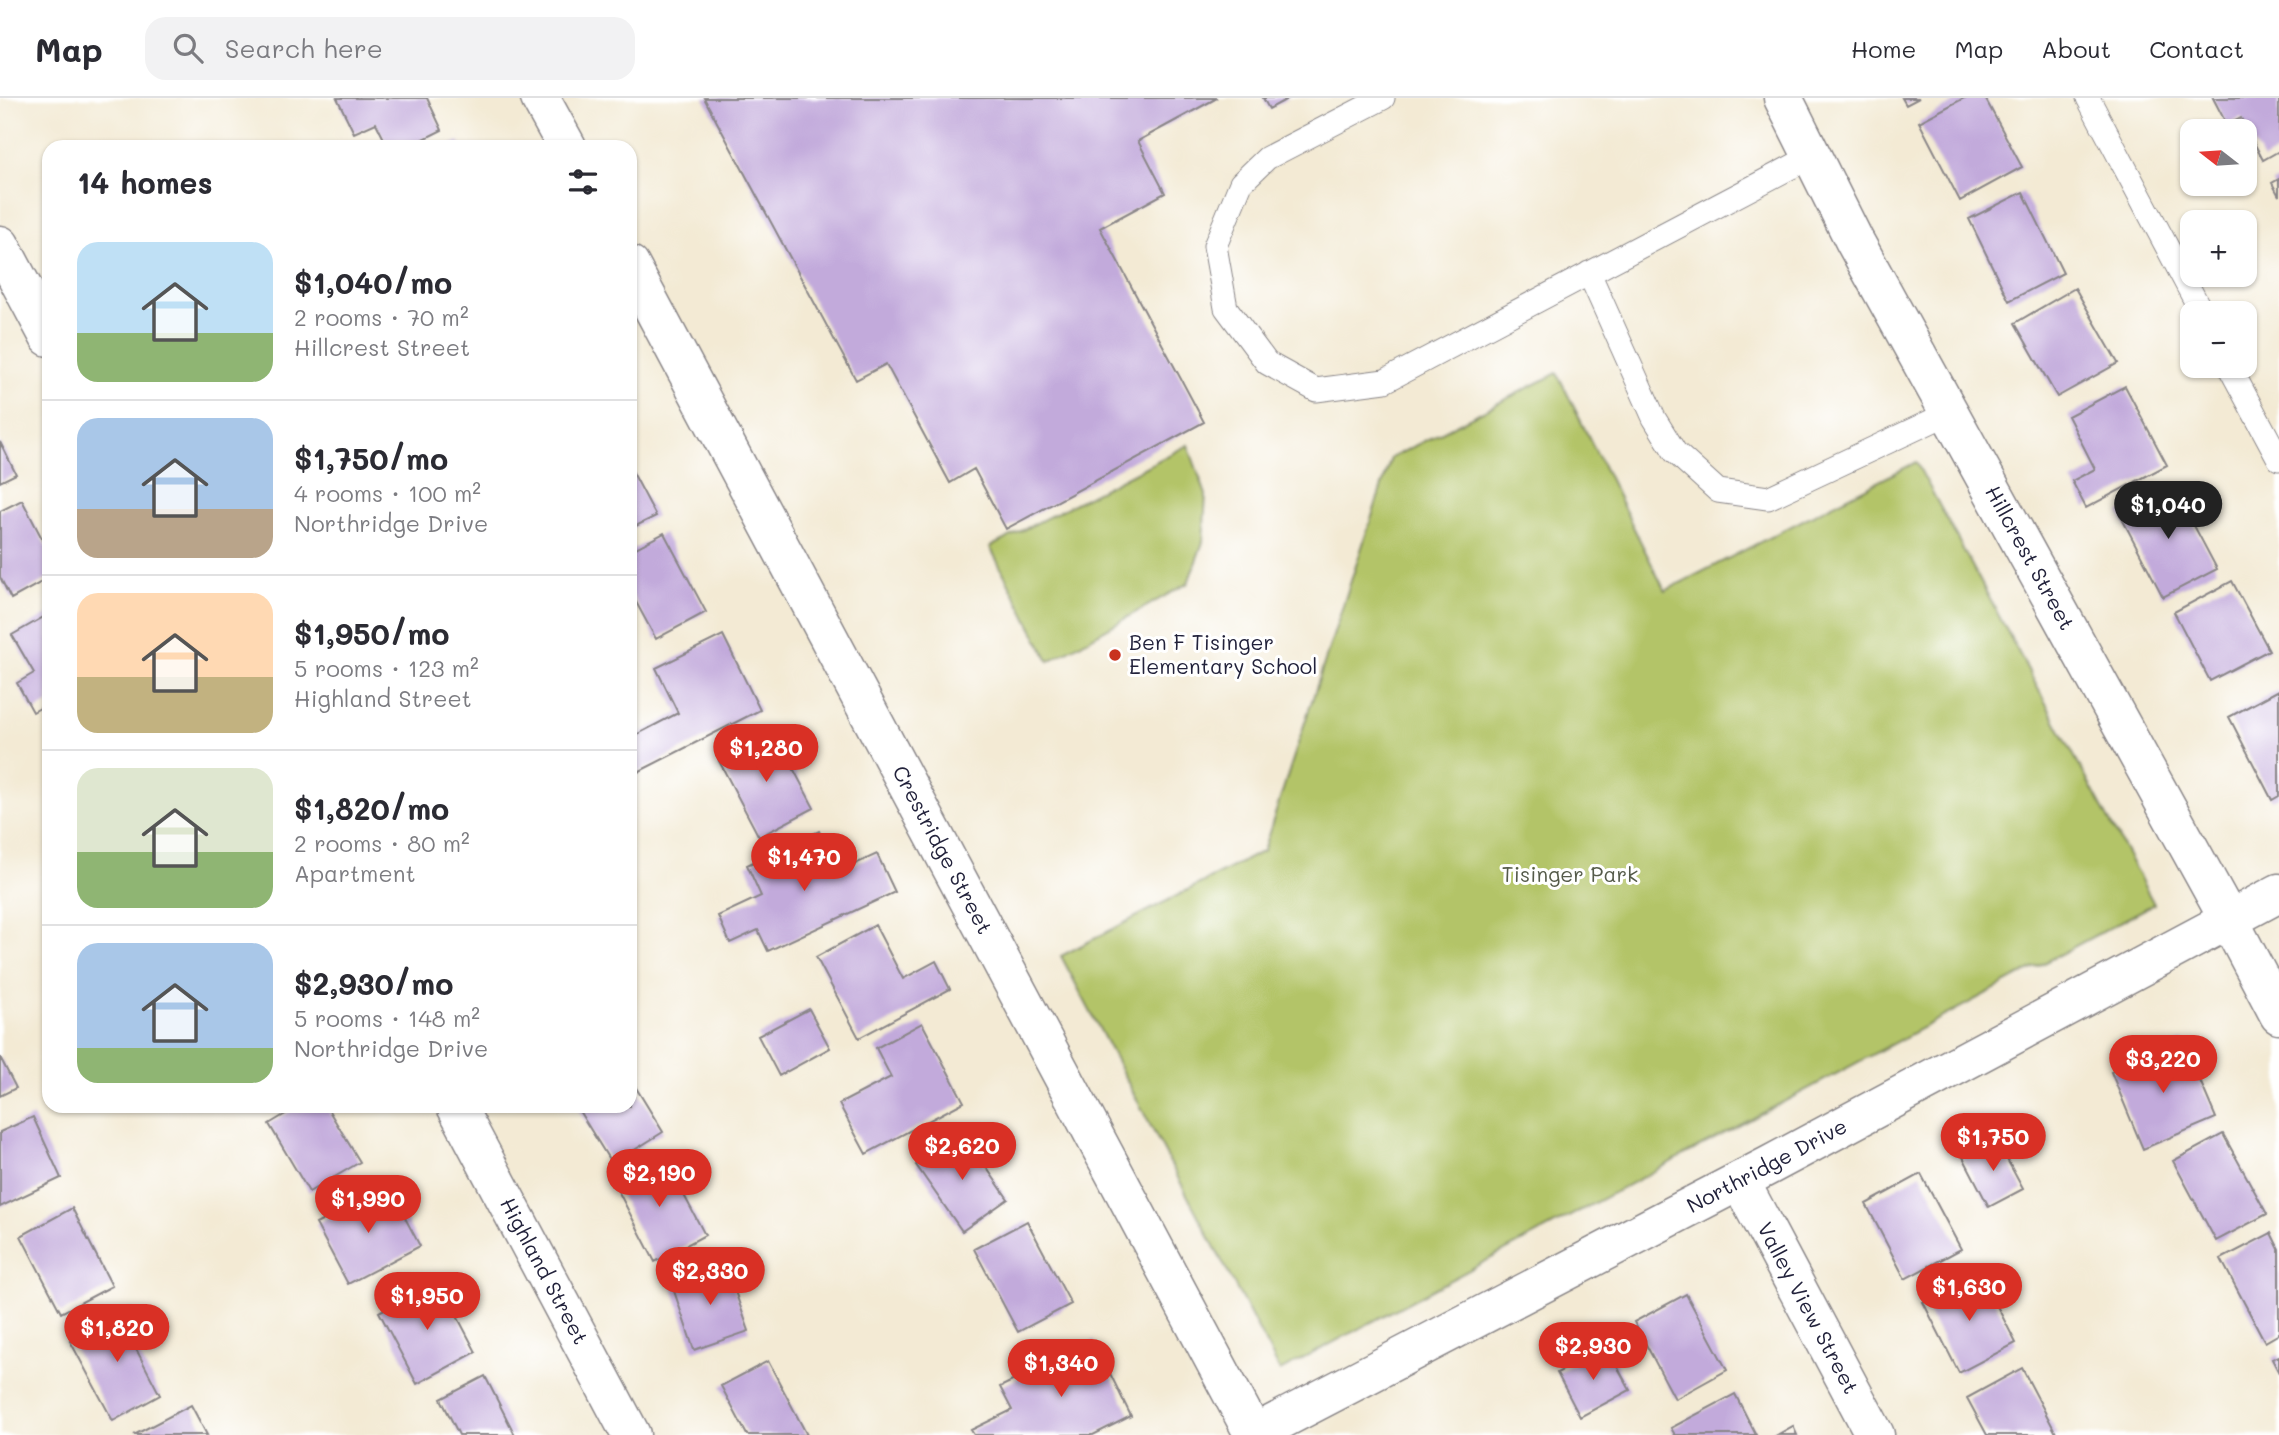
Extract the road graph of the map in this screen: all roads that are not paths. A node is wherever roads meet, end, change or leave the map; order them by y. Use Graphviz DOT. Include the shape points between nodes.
graph roads {
  1 [pos="540,98"];
  2 [pos="1384,98"];
  3 [pos="1783,98"];
  4 [pos="2088,98"];
  5 [pos="563,140"];
  6 [pos="1812,156"];
  7 [pos="0,245"];
  8 [pos="1589,273"];
  9 [pos="637,278"];
  10 [pos="2196,301"];
  11 [pos="42,325"];
  12 [pos="2236,378"];
  13 [pos="1949,413"];
  14 [pos="2279,459"];
  15 [pos="2279,893"];
  16 [pos="2229,920"];
  17 [pos="2279,1015"];
  18 [pos="460,1113"];
  19 [pos="1740,1181"];
  20 [pos="631,1435"];
  21 [pos="1253,1435"];
  22 [pos="1875,1435"];
  1 -- 5 [label="street"];
  2 -- 8 [label="lane" via="1267,158 1241,183 1215,246 1226,308 1267,363 1316,390 1385,381"];
  3 -- 6 [label="street, Hillcrest Street"];
  4 -- 10 [label="lane"];
  6 -- 8 [label="lane"];
  6 -- 13 [label="street, Hillcrest Street"];
  7 -- 11 [label="street"];
  8 -- 13 [label="lane" via="1654,418 1675,452 1718,491 1768,498"];
  9 -- 21 [label="street, Crestridge Street"];
  12 -- 14 [label="lane"];
  13 -- 16 [label="street, Hillcrest Street"];
  15 -- 16 [label="street, Northridge Drive"];
  16 -- 17 [label="street, Hillcrest Street"];
  16 -- 19 [label="street, Northridge Drive"];
  18 -- 20 [label="street, Highland Street"];
  19 -- 21 [label="street, Northridge Drive"];
  19 -- 22 [label="street, Valley View Street"];
}
